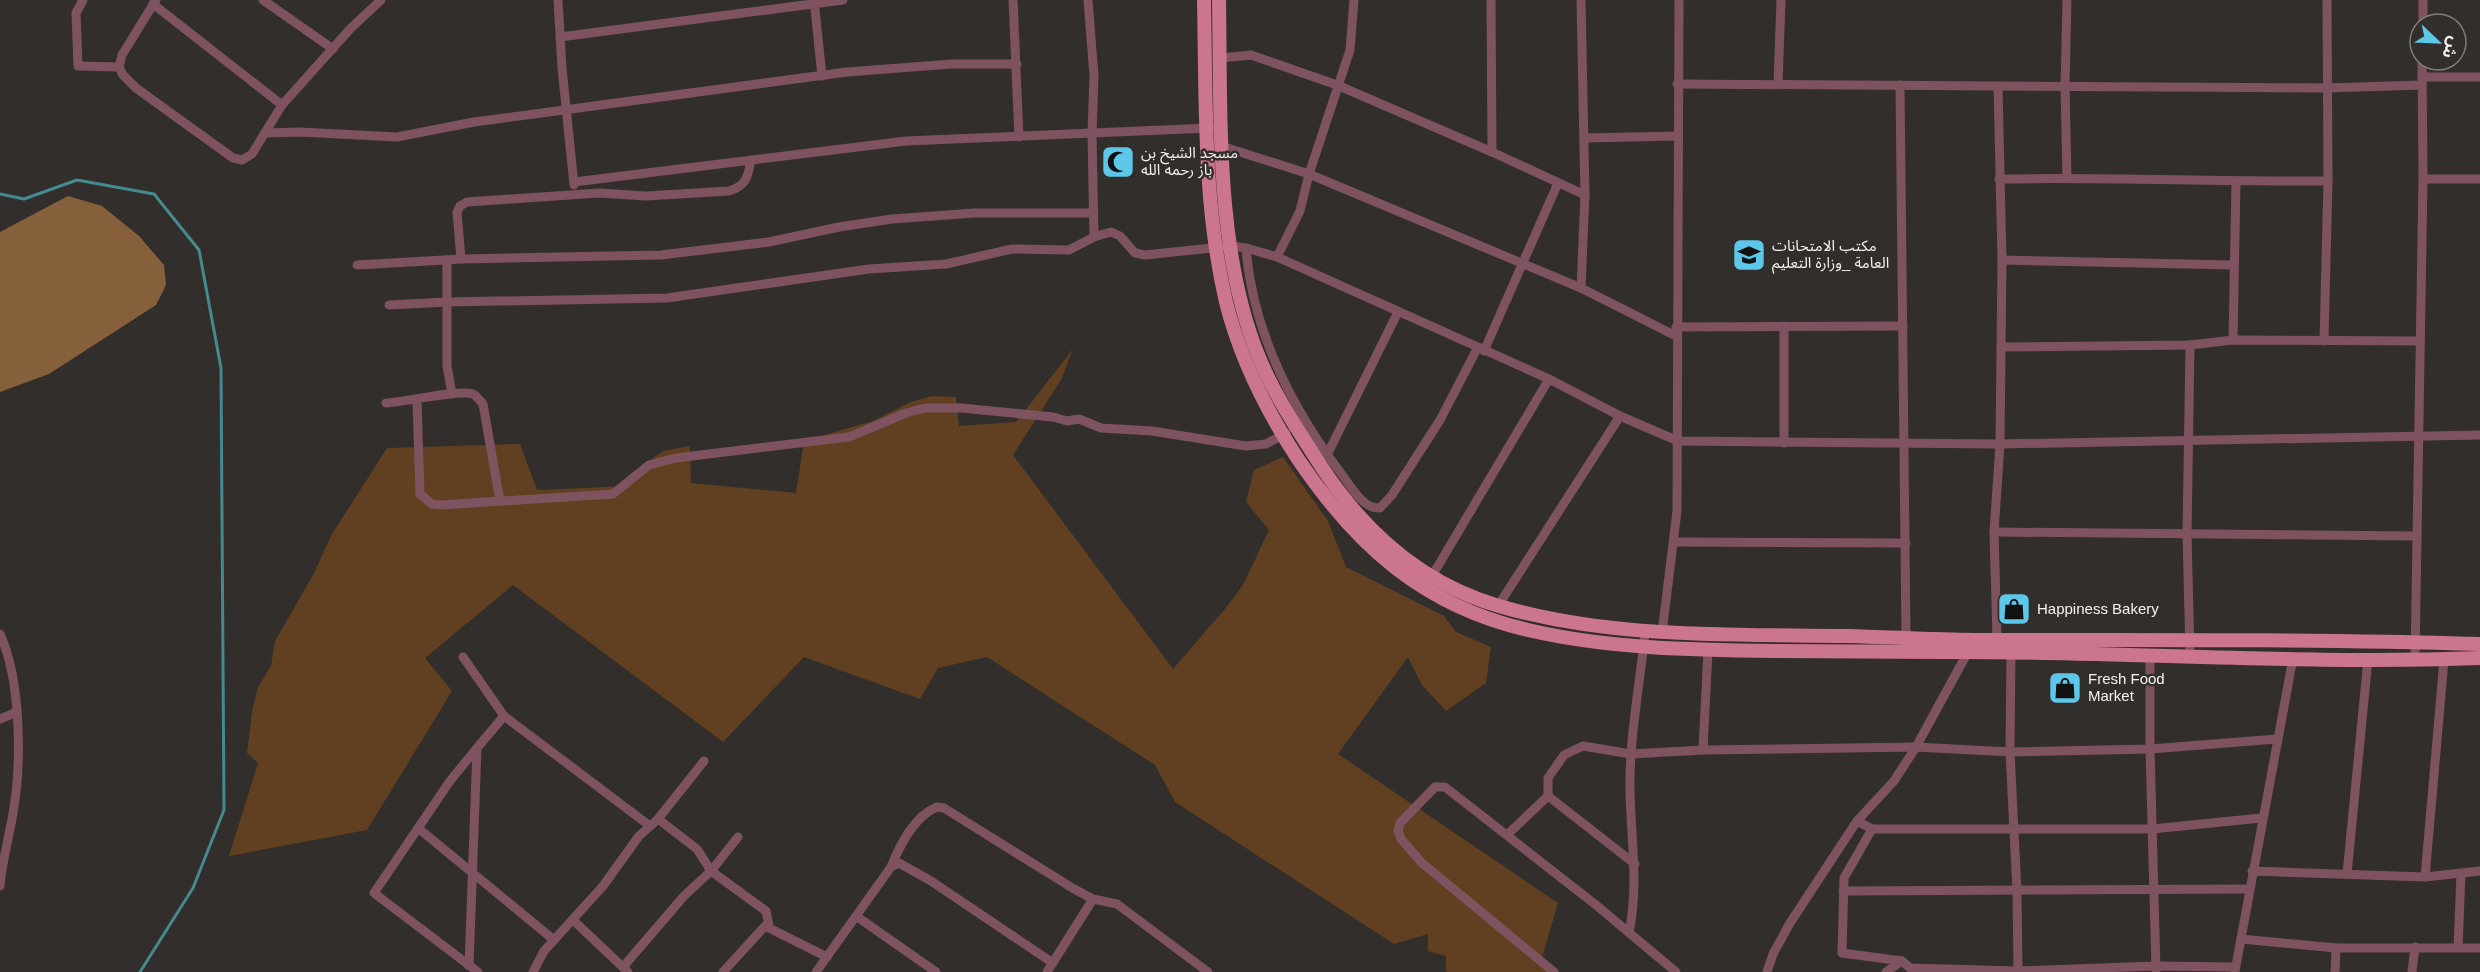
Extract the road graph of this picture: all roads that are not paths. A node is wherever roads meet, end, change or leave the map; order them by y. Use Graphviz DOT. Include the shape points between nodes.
graph roads {
  1 [pos="83,0"];
  2 [pos="263,0"];
  3 [pos="381,0"];
  4 [pos="558,0"];
  5 [pos="843,0"];
  6 [pos="1013,0"];
  7 [pos="1088,0"];
  8 [pos="1204,0"];
  9 [pos="1219,0"];
  10 [pos="1354,0"];
  11 [pos="1491,0"];
  12 [pos="1581,0"];
  13 [pos="1679,0"];
  14 [pos="1781,0"];
  15 [pos="2067,0"];
  16 [pos="2327,0"];
  17 [pos="154,2"];
  18 [pos="814,2"];
  19 [pos="560,37"];
  20 [pos="333,49"];
  21 [pos="1220,58"];
  22 [pos="1017,64"];
  23 [pos="119,67"];
  24 [pos="2422,72"];
  25 [pos="822,76"];
  26 [pos="2480,77"];
  27 [pos="2422,81"];
  28 [pos="1677,84"];
  29 [pos="1778,84"];
  30 [pos="1337,85"];
  31 [pos="1900,86"];
  32 [pos="1998,86"];
  33 [pos="2065,86"];
  34 [pos="2326,88"];
  35 [pos="282,105"];
  36 [pos="566,110"];
  37 [pos="265,133"];
  38 [pos="1212,133"];
  39 [pos="1092,134"];
  40 [pos="1678,136"];
  41 [pos="1020,137"];
  42 [pos="1584,138"];
  43 [pos="1222,146"];
  44 [pos="1492,152"];
  45 [pos="752,160"];
  46 [pos="1309,174"];
  47 [pos="2067,177"];
  48 [pos="1999,179"];
  49 [pos="2423,179"];
  50 [pos="2480,179"];
  51 [pos="2328,181"];
  52 [pos="574,182"];
  53 [pos="2236,182"];
  54 [pos="1557,183"];
  55 [pos="575,194"];
  56 [pos="1585,195"];
  57 [pos="1094,213"];
  58 [pos="1094,237"];
  59 [pos="1224,247"];
  60 [pos="1246,248"];
  61 [pos="1277,257"];
  62 [pos="461,259"];
  63 [pos="447,260"];
  64 [pos="2002,261"];
  65 [pos="357,264"];
  66 [pos="2233,265"];
  67 [pos="1522,266"];
  68 [pos="1581,288"];
  69 [pos="447,302"];
  70 [pos="389,305"];
  71 [pos="1398,312"];
  72 [pos="1784,326"];
  73 [pos="1903,326"];
  74 [pos="1676,332"];
  75 [pos="2233,340"];
  76 [pos="2324,341"];
  77 [pos="2419,341"];
  78 [pos="2190,345"];
  79 [pos="2001,346"];
  80 [pos="1481,349"];
  81 [pos="1549,379"];
  82 [pos="452,394"];
  83 [pos="417,400"];
  84 [pos="386,403"];
  85 [pos="1620,416"];
  86 [pos="1296,427"];
  87 [pos="2480,435"];
  88 [pos="1283,436"];
  89 [pos="2418,438"];
  90 [pos="2188,439"];
  91 [pos="1678,441"];
  92 [pos="1784,443"];
  93 [pos="1904,443"];
  94 [pos="2000,444"];
  95 [pos="1324,460"];
  96 [pos="1308,474"];
  97 [pos="500,501"];
  98 [pos="1362,530"];
  99 [pos="1994,532"];
  100 [pos="2187,534"];
  101 [pos="2417,536"];
  102 [pos="1675,542"];
  103 [pos="1906,543"];
  104 [pos="1428,583"];
  105 [pos="1498,606"];
  106 [pos="1645,632"];
  107 [pos="1662,633"];
  108 [pos="0,634"];
  109 [pos="1906,637"];
  110 [pos="2189,639"];
  111 [pos="2416,642"];
  112 [pos="2006,643"];
  113 [pos="2480,644"];
  114 [pos="1644,646"];
  115 [pos="1971,646"];
  116 [pos="1708,650"];
  117 [pos="2150,655"];
  118 [pos="2190,655"];
  119 [pos="463,657"];
  120 [pos="2293,658"];
  121 [pos="2480,658"];
  122 [pos="2368,659"];
  123 [pos="2415,659"];
  124 [pos="2444,660"];
  125 [pos="17,712"];
  126 [pos="504,716"];
  127 [pos="0,719"];
  128 [pos="2277,740"];
  129 [pos="1916,747"];
  130 [pos="477,748"];
  131 [pos="2150,749"];
  132 [pos="1703,750"];
  133 [pos="2010,752"];
  134 [pos="1631,754"];
  135 [pos="704,761"];
  136 [pos="1548,796"];
  137 [pos="2261,818"];
  138 [pos="658,819"];
  139 [pos="1857,821"];
  140 [pos="650,826"];
  141 [pos="418,828"];
  142 [pos="1872,829"];
  143 [pos="2152,829"];
  144 [pos="2014,830"];
  145 [pos="1507,836"];
  146 [pos="738,837"];
  147 [pos="1635,864"];
  148 [pos="891,867"];
  149 [pos="711,871"];
  150 [pos="2252,871"];
  151 [pos="2480,871"];
  152 [pos="474,873"];
  153 [pos="2347,874"];
  154 [pos="2461,874"];
  155 [pos="2425,877"];
  156 [pos="0,886"];
  157 [pos="2152,889"];
  158 [pos="2249,889"];
  159 [pos="1843,891"];
  160 [pos="2017,891"];
  161 [pos="1093,898"];
  162 [pos="856,916"];
  163 [pos="573,920"];
  164 [pos="769,926"];
  165 [pos="1629,933"];
  166 [pos="2241,939"];
  167 [pos="554,940"];
  168 [pos="2415,947"];
  169 [pos="2458,947"];
  170 [pos="2336,948"];
  171 [pos="2480,948"];
  172 [pos="827,957"];
  173 [pos="1902,961"];
  174 [pos="1053,963"];
  175 [pos="468,966"];
  176 [pos="625,969"];
  177 [pos="2156,969"];
  178 [pos="2234,970"];
  179 [pos="2018,971"];
  180 [pos="478,972"];
  181 [pos="533,972"];
  182 [pos="723,972"];
  183 [pos="816,972"];
  184 [pos="936,972"];
  185 [pos="1047,972"];
  186 [pos="1208,972"];
  187 [pos="1554,972"];
  188 [pos="1677,972"];
  189 [pos="1767,972"];
  190 [pos="1886,972"];
  191 [pos="2335,972"];
  192 [pos="2412,972"];
  1 -- 23 [label="street" via="76,13 78,66"];
  2 -- 20 [label="street"];
  3 -- 20 [label="street"];
  4 -- 19 [label="street"];
  5 -- 18 [label="street"];
  6 -- 22 [label="street"];
  7 -- 39 [label="street" via="1094,76"];
  8 -- 38 [label="main road"];
  9 -- 21 [label="main road"];
  10 -- 30 [label="street" via="1350,50"];
  11 -- 44 [label="street"];
  12 -- 42 [label="street"];
  13 -- 28 [label="street"];
  14 -- 29 [label="street"];
  15 -- 33 [label="street"];
  16 -- 34 [label="street"];
  17 -- 23 [label="street" via="122,54"];
  17 -- 35 [label="street"];
  18 -- 19 [label="street"];
  18 -- 25 [label="street"];
  19 -- 36 [label="street"];
  20 -- 35 [label="street"];
  21 -- 30 [label="street" via="1251,56"];
  21 -- 38 [label="main road"];
  22 -- 25 [label="street" via="952,64"];
  22 -- 41 [label="street"];
  23 -- 37 [label="street" via="136,88 233,158 242,160 252,154"];
  24 -- 27 [label="street"];
  25 -- 36 [label="street"];
  26 -- 27 [label="street"];
  27 -- 34 [label="street"];
  27 -- 49 [label="street"];
  28 -- 29 [label="street"];
  28 -- 40 [label="street"];
  29 -- 31 [label="street"];
  30 -- 44 [label="street"];
  30 -- 46 [label="street"];
  31 -- 32 [label="street"];
  31 -- 73 [label="street"];
  32 -- 33 [label="street"];
  32 -- 48 [label="street"];
  33 -- 34 [label="street"];
  33 -- 47 [label="street"];
  34 -- 51 [label="street"];
  35 -- 37 [label="street"];
  36 -- 37 [label="street" via="397,137"];
  36 -- 52 [label="street"];
  38 -- 39 [label="street"];
  38 -- 43 [label="main road"];
  38 -- 59 [label="main road"];
  39 -- 41 [label="street"];
  39 -- 57 [label="street"];
  40 -- 42 [label="street"];
  40 -- 74 [label="street"];
  41 -- 45 [label="street" via="906,141"];
  42 -- 56 [label="street"];
  43 -- 46 [label="street"];
  43 -- 59 [label="main road"];
  44 -- 54 [label="street"];
  45 -- 52 [label="street"];
  45 -- 55 [label="street" via="746,181 729,191 646,196"];
  46 -- 61 [label="street" via="1300,211"];
  46 -- 67 [label="street"];
  47 -- 48 [label="street"];
  47 -- 53 [label="street"];
  48 -- 64 [label="street"];
  49 -- 50 [label="street"];
  49 -- 77 [label="street"];
  51 -- 53 [label="street"];
  51 -- 76 [label="street"];
  52 -- 55 [label="street"];
  53 -- 66 [label="street"];
  54 -- 56 [label="street"];
  54 -- 67 [label="street"];
  55 -- 62 [label="street" via="467,202 457,212"];
  56 -- 68 [label="street"];
  57 -- 58 [label="street"];
  57 -- 62 [label="street" via="974,213 892,219 769,242 661,255"];
  58 -- 59 [label="street" via="1111,232 1136,253 1145,255"];
  58 -- 69 [label="street" via="1069,250 1012,249 946,264 869,269 667,298"];
  59 -- 60 [label="street"];
  59 -- 86 [label="main road" via="1254,345 1268,379"];
  59 -- 88 [label="main road" via="1227,304 1244,359"];
  60 -- 61 [label="street"];
  60 -- 95 [label="street" via="1257,313 1273,359"];
  61 -- 71 [label="street"];
  62 -- 63 [label="street"];
  63 -- 65 [label="street"];
  63 -- 69 [label="street"];
  64 -- 66 [label="street"];
  64 -- 79 [label="street"];
  66 -- 75 [label="street"];
  67 -- 68 [label="street"];
  67 -- 80 [label="street"];
  68 -- 74 [label="street"];
  69 -- 70 [label="street"];
  69 -- 82 [label="street" via="447,366"];
  71 -- 80 [label="street"];
  71 -- 95 [label="street"];
  72 -- 73 [label="street"];
  72 -- 74 [label="street"];
  72 -- 92 [label="street"];
  73 -- 93 [label="street"];
  74 -- 91 [label="street"];
  75 -- 76 [label="street"];
  75 -- 78 [label="street"];
  76 -- 77 [label="street"];
  77 -- 89 [label="street"];
  78 -- 79 [label="street"];
  78 -- 90 [label="street"];
  79 -- 94 [label="street"];
  80 -- 81 [label="street"];
  80 -- 95 [label="street" via="1440,420 1380,508 1361,499"];
  81 -- 85 [label="street"];
  81 -- 104 [label="street"];
  82 -- 83 [label="street"];
  82 -- 97 [label="street" via="475,395 483,404"];
  83 -- 84 [label="street"];
  83 -- 97 [label="street" via="420,494 432,504 441,505"];
  85 -- 91 [label="street"];
  85 -- 105 [label="street"];
  86 -- 88 [label="street"];
  86 -- 95 [label="main road"];
  87 -- 89 [label="street"];
  88 -- 96 [label="main road"];
  88 -- 97 [label="street" via="1266,444 1246,446 1152,431 1101,428 1079,419 925,408 849,437 656,463 613,494"];
  89 -- 90 [label="street"];
  89 -- 101 [label="street"];
  90 -- 94 [label="street"];
  90 -- 100 [label="street"];
  91 -- 92 [label="street"];
  91 -- 102 [label="street"];
  92 -- 93 [label="street"];
  93 -- 94 [label="street"];
  93 -- 103 [label="street"];
  94 -- 99 [label="street"];
  95 -- 96 [label="main road"];
  95 -- 98 [label="main road"];
  96 -- 98 [label="main road" via="1333,509"];
  98 -- 104 [label="main road" via="1401,556"];
  99 -- 100 [label="street"];
  99 -- 112 [label="street"];
  100 -- 101 [label="street"];
  100 -- 110 [label="street"];
  101 -- 111 [label="street"];
  102 -- 103 [label="street"];
  102 -- 107 [label="street"];
  103 -- 109 [label="street"];
  104 -- 105 [label="main road"];
  104 -- 114 [label="main road" via="1475,614 1528,630"];
  105 -- 106 [label="main road" via="1568,622"];
  106 -- 107 [label="main road"];
  106 -- 114 [label="street"];
  107 -- 109 [label="main road"];
  108 -- 125 [label="street"];
  109 -- 115 [label="main road"];
  110 -- 111 [label="main road"];
  110 -- 112 [label="main road"];
  110 -- 118 [label="street"];
  111 -- 113 [label="main road"];
  111 -- 123 [label="street"];
  112 -- 115 [label="main road"];
  112 -- 117 [label="main road"];
  112 -- 133 [label="street"];
  114 -- 116 [label="main road"];
  114 -- 134 [label="street"];
  115 -- 116 [label="main road"];
  115 -- 129 [label="street"];
  116 -- 132 [label="street"];
  117 -- 118 [label="main road"];
  117 -- 131 [label="street"];
  118 -- 120 [label="main road"];
  119 -- 126 [label="street"];
  120 -- 122 [label="main road"];
  120 -- 128 [label="street"];
  121 -- 124 [label="main road"];
  122 -- 123 [label="main road"];
  122 -- 153 [label="street"];
  123 -- 124 [label="main road"];
  124 -- 155 [label="street"];
  125 -- 127 [label="street"];
  125 -- 156 [label="street" via="17,786"];
  126 -- 130 [label="street"];
  126 -- 140 [label="street"];
  128 -- 131 [label="street"];
  128 -- 137 [label="street"];
  129 -- 132 [label="street"];
  129 -- 133 [label="street"];
  129 -- 139 [label="street" via="1894,781"];
  130 -- 141 [label="street"];
  130 -- 152 [label="street"];
  131 -- 133 [label="street"];
  131 -- 143 [label="street"];
  132 -- 134 [label="street"];
  133 -- 144 [label="street"];
  134 -- 136 [label="street" via="1583,746 1564,755 1548,778"];
  134 -- 147 [label="street"];
  135 -- 138 [label="street"];
  136 -- 145 [label="street"];
  136 -- 147 [label="street"];
  137 -- 143 [label="street"];
  137 -- 150 [label="street"];
  138 -- 140 [label="street"];
  138 -- 149 [label="street" via="697,849"];
  139 -- 142 [label="street"];
  139 -- 189 [label="street" via="1790,923"];
  140 -- 163 [label="street"];
  141 -- 152 [label="street"];
  141 -- 175 [label="street" via="374,893"];
  142 -- 144 [label="street"];
  142 -- 159 [label="street" via="1844,878"];
  143 -- 144 [label="street"];
  143 -- 157 [label="street"];
  144 -- 160 [label="street"];
  145 -- 165 [label="street"];
  145 -- 187 [label="street" via="1439,786 1400,823 1398,831 1422,863"];
  146 -- 149 [label="street"];
  147 -- 165 [label="street"];
  148 -- 161 [label="street" via="921,816 938,807"];
  148 -- 162 [label="street"];
  148 -- 174 [label="street" via="899,863 921,875"];
  149 -- 164 [label="street" via="766,911"];
  149 -- 176 [label="street" via="684,896"];
  150 -- 153 [label="street"];
  150 -- 158 [label="street"];
  151 -- 154 [label="street"];
  152 -- 167 [label="street"];
  152 -- 175 [label="street"];
  153 -- 155 [label="street"];
  154 -- 155 [label="street"];
  154 -- 169 [label="street"];
  157 -- 158 [label="street"];
  157 -- 160 [label="street"];
  157 -- 177 [label="street"];
  158 -- 166 [label="street"];
  159 -- 160 [label="street"];
  159 -- 173 [label="street" via="1842,953"];
  160 -- 179 [label="street"];
  161 -- 174 [label="street"];
  161 -- 186 [label="street" via="1116,904"];
  162 -- 172 [label="street"];
  162 -- 184 [label="street"];
  163 -- 167 [label="street"];
  163 -- 176 [label="street"];
  164 -- 172 [label="street"];
  164 -- 182 [label="street" via="760,930"];
  165 -- 188 [label="street"];
  166 -- 170 [label="street"];
  166 -- 178 [label="street"];
  167 -- 181 [label="street"];
  168 -- 169 [label="street"];
  168 -- 170 [label="street"];
  168 -- 192 [label="street"];
  169 -- 171 [label="street"];
  170 -- 191 [label="street"];
  172 -- 183 [label="street"];
  173 -- 179 [label="street" via="1910,968"];
  173 -- 190 [label="street"];
  174 -- 185 [label="street"];
  175 -- 180 [label="street"];
  177 -- 178 [label="street"];
  177 -- 179 [label="street"];
}
